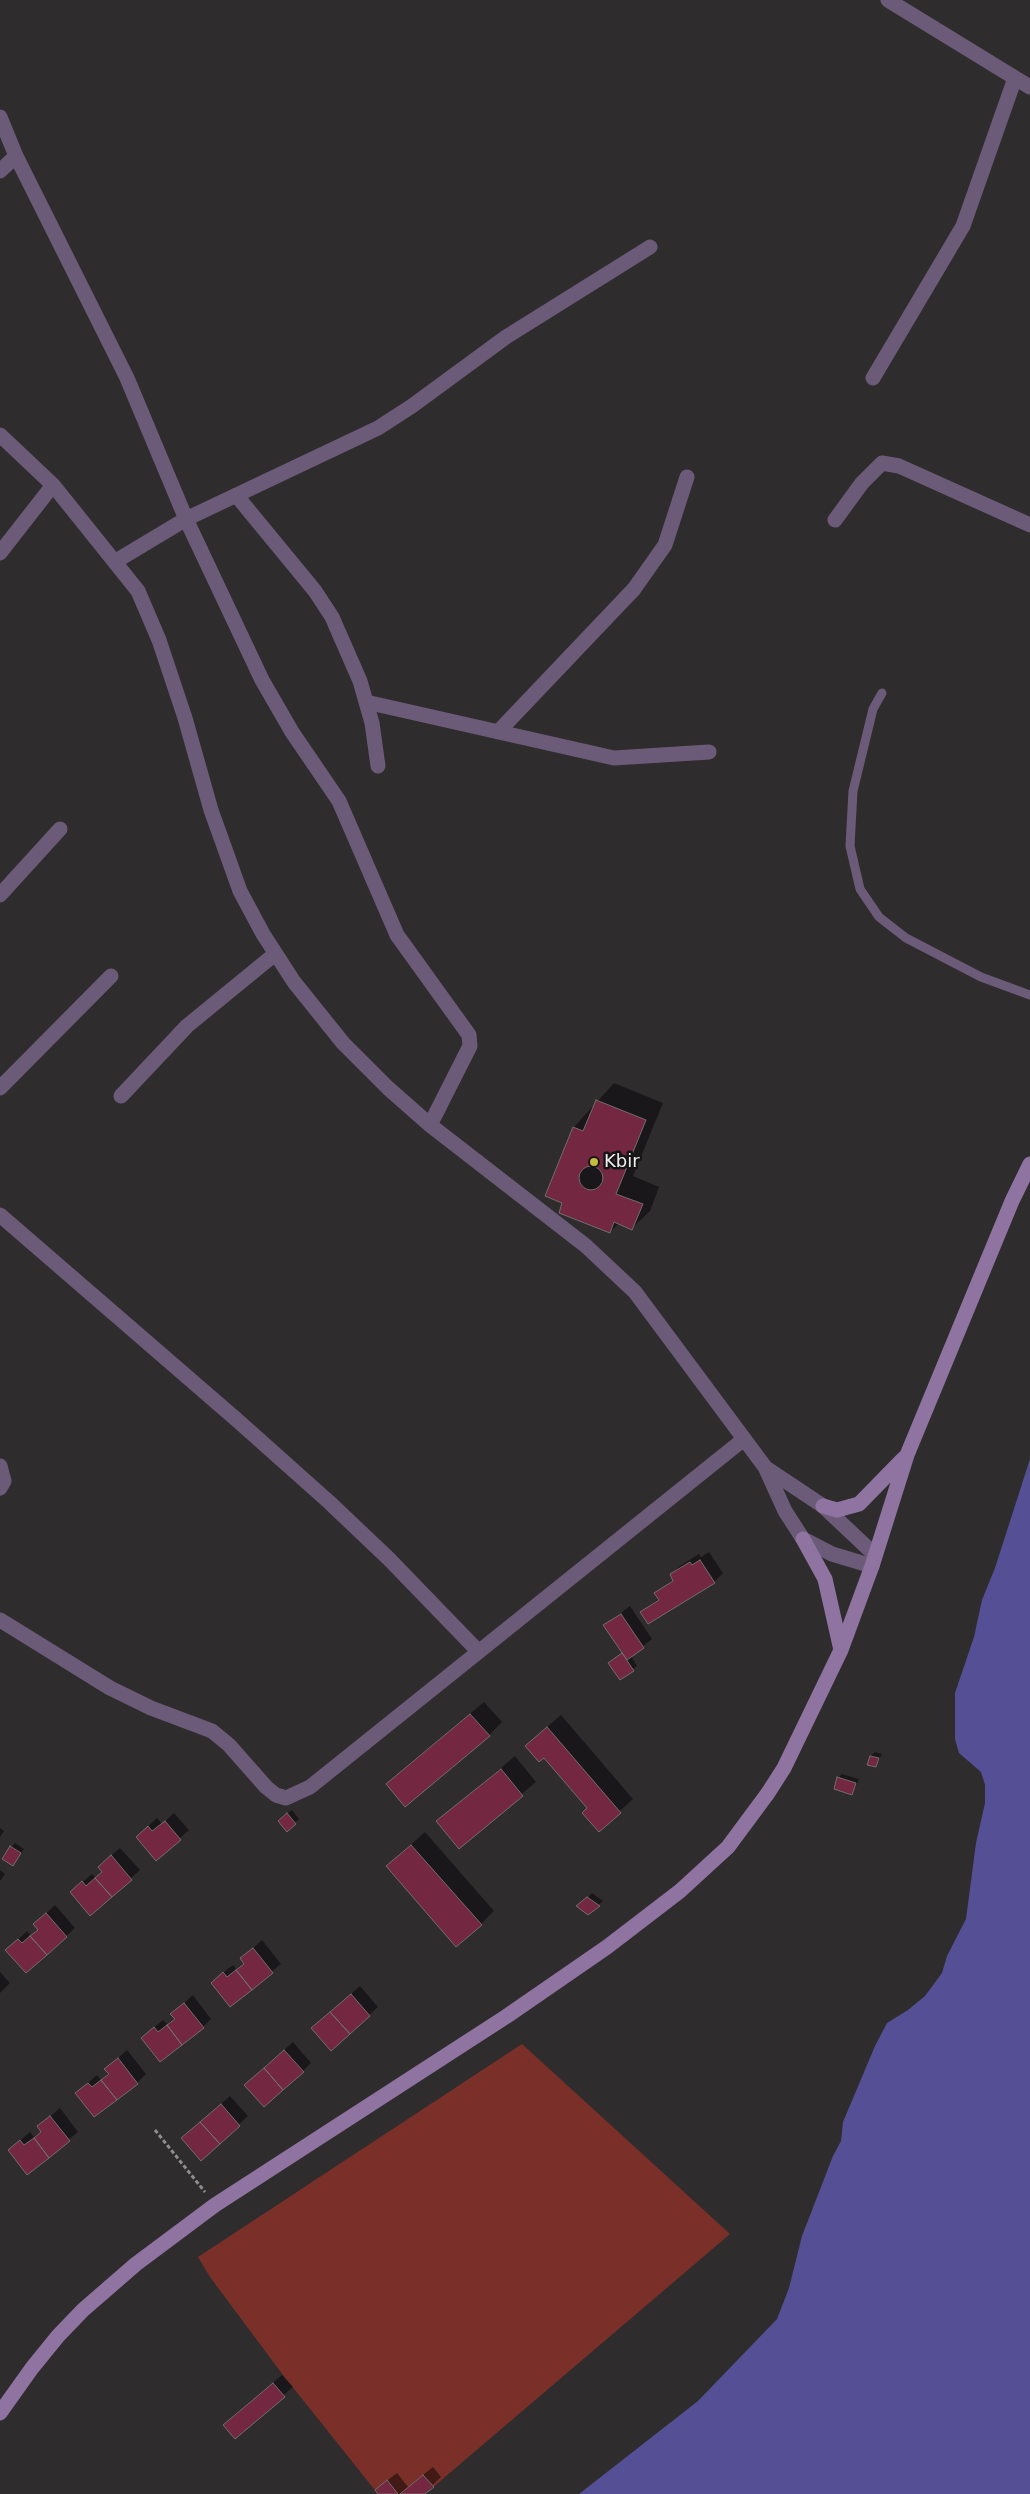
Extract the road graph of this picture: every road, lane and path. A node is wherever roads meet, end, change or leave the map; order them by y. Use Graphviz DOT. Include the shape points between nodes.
graph roads {
  1 [pos="888,0"];
  2 [pos="1015,78"];
  3 [pos="1030,87"];
  4 [pos="0,117"];
  5 [pos="16,156"];
  6 [pos="0,171"];
  7 [pos="650,247"];
  8 [pos="873,378"];
  9 [pos="0,435"];
  10 [pos="687,477"];
  11 [pos="53,485"];
  12 [pos="236,495"];
  13 [pos="186,519"];
  14 [pos="835,520"];
  15 [pos="1030,525"];
  16 [pos="0,553"];
  17 [pos="116,562"];
  18 [pos="882,693"];
  19 [pos="366,702"];
  20 [pos="498,732"];
  21 [pos="709,752"];
  22 [pos="378,766"];
  23 [pos="60,829"];
  24 [pos="0,895"];
  25 [pos="275,954"];
  26 [pos="111,976"];
  27 [pos="1030,995"];
  28 [pos="0,1088"];
  29 [pos="121,1096"];
  30 [pos="430,1125"];
  31 [pos="1030,1164"];
  32 [pos="0,1215"];
  33 [pos="744,1439"];
  34 [pos="907,1455"];
  35 [pos="0,1466"];
  36 [pos="765,1467"];
  37 [pos="0,1488"];
  38 [pos="823,1506"];
  39 [pos="803,1539"];
  40 [pos="873,1561"];
  41 [pos="0,1620"];
  42 [pos="841,1650"];
  43 [pos="478,1651"];
  44 [pos="155,2130"];
  45 [pos="215,2205"];
  46 [pos="0,2413"];
  1 -- 2 [label="street"];
  2 -- 3 [label="street"];
  2 -- 8 [label="street" via="963,226"];
  4 -- 5 [label="street"];
  5 -- 6 [label="street"];
  5 -- 13 [label="street" via="128,378"];
  7 -- 12 [label="street" via="506,337 378,428"];
  9 -- 11 [label="street"];
  10 -- 20 [label="street" via="664,545 634,589"];
  11 -- 16 [label="street"];
  11 -- 17 [label="street"];
  12 -- 13 [label="street"];
  12 -- 19 [label="street" via="315,591 348,652"];
  13 -- 17 [label="street"];
  13 -- 30 [label="street" via="262,680 292,732 339,801 397,934 469,1035 470,1046"];
  14 -- 15 [label="street" via="862,483 882,463 899,466"];
  17 -- 25 [label="street" via="138,591 159,640 211,810 240,891"];
  18 -- 27 [label="lane" via="873,709 853,791 850,846 860,889 879,917 906,938 982,977"];
  19 -- 20 [label="street"];
  19 -- 22 [label="street"];
  20 -- 21 [label="street" via="614,758"];
  23 -- 24 [label="street"];
  25 -- 29 [label="street" via="186,1026"];
  25 -- 30 [label="street" via="343,1043"];
  26 -- 28 [label="street"];
  30 -- 33 [label="street" via="586,1246 635,1292"];
  31 -- 34 [label="street"];
  32 -- 43 [label="street" via="322,1496 389,1559"];
  33 -- 36 [label="street"];
  33 -- 43 [label="street"];
  34 -- 38 [label="street" via="859,1504 837,1510"];
  34 -- 40 [label="street"];
  35 -- 37 [label="street" via="4,1481"];
  36 -- 38 [label="street"];
  36 -- 39 [label="street" via="785,1511"];
  38 -- 40 [label="street"];
  39 -- 40 [label="street" via="832,1554"];
  39 -- 42 [label="street" via="825,1579"];
  40 -- 42 [label="street"];
  41 -- 43 [label="street" via="110,1688 151,1708 212,1731 266,1786 276,1795 286,1798 310,1787"];
  42 -- 45 [label="street" via="784,1768 728,1847 706,1869 607,1947 507,2016"];
  44 -- 45 [label="path"];
  45 -- 46 [label="street" via="136,2264 83,2310 32,2368"];
}
